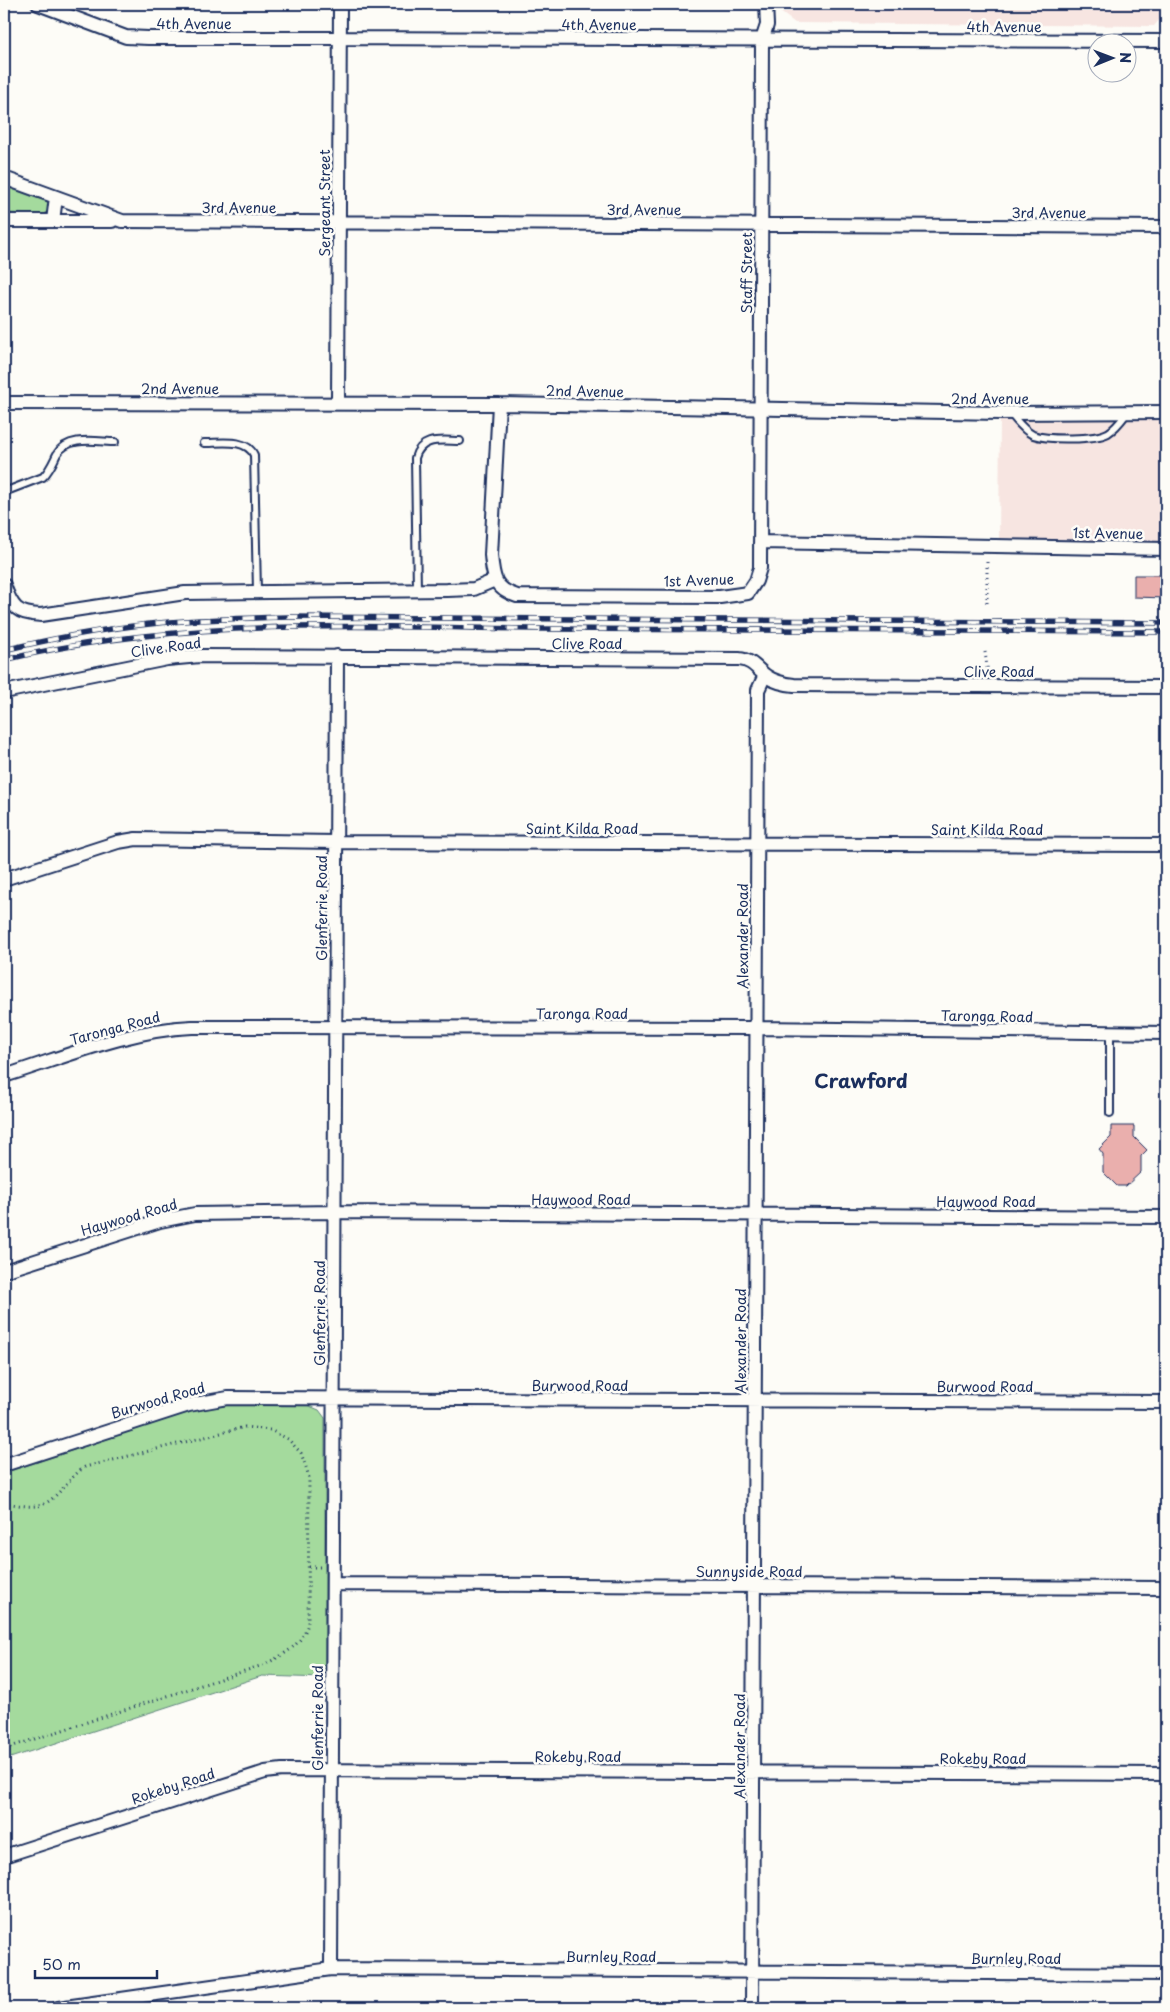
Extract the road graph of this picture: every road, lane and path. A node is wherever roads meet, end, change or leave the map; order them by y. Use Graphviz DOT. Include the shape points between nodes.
graph roads {
  1 [pos="38,4"];
  2 [pos="340,4"];
  3 [pos="766,4"];
  4 [pos="340,38"];
  5 [pos="762,40"];
  6 [pos="1166,41"];
  7 [pos="4,178"];
  8 [pos="56,197"];
  9 [pos="53,221"];
  10 [pos="122,221"];
  11 [pos="4,222"];
  12 [pos="339,222"];
  13 [pos="761,225"];
  14 [pos="1166,227"];
  15 [pos="4,403"];
  16 [pos="338,403"];
  17 [pos="499,404"];
  18 [pos="760,410"];
  19 [pos="1128,412"];
  20 [pos="1166,412"];
  21 [pos="1010,413"];
  22 [pos="460,441"];
  23 [pos="116,442"];
  24 [pos="204,443"];
  25 [pos="4,492"];
  26 [pos="760,542"];
  27 [pos="987,547"];
  28 [pos="1166,549"];
  29 [pos="496,580"];
  30 [pos="4,585"];
  31 [pos="417,590"];
  32 [pos="257,591"];
  33 [pos="987,603"];
  34 [pos="985,652"];
  35 [pos="337,656"];
  36 [pos="765,675"];
  37 [pos="989,677"];
  38 [pos="1166,687"];
  39 [pos="4,692"];
  40 [pos="336,842"];
  41 [pos="758,844"];
  42 [pos="1166,845"];
  43 [pos="4,879"];
  44 [pos="335,1027"];
  45 [pos="757,1028"];
  46 [pos="1110,1032"];
  47 [pos="1166,1033"];
  48 [pos="4,1076"];
  49 [pos="1110,1113"];
  50 [pos="334,1212"];
  51 [pos="756,1215"];
  52 [pos="1166,1217"];
  53 [pos="4,1271"];
  54 [pos="333,1398"];
  55 [pos="755,1400"];
  56 [pos="1166,1402"];
  57 [pos="4,1464"];
  58 [pos="4,1503"];
  59 [pos="332,1584"];
  60 [pos="754,1586"];
  61 [pos="1166,1588"];
  62 [pos="4,1749"];
  63 [pos="332,1769"];
  64 [pos="753,1772"];
  65 [pos="1166,1774"];
  66 [pos="4,1856"];
  67 [pos="331,1969"];
  68 [pos="752,1971"];
  69 [pos="1166,1974"];
  70 [pos="58,2008"];
  71 [pos="752,2008"];
  1 -- 4 [label="street, 4th Avenue" via="126,37"];
  2 -- 4 [label="street, Sergeant Street"];
  3 -- 5 [label="street, Staff Street" via="767,25"];
  4 -- 5 [label="street, 4th Avenue"];
  4 -- 12 [label="street, Sergeant Street"];
  5 -- 6 [label="street, 4th Avenue"];
  5 -- 13 [label="street, Staff Street"];
  7 -- 8 [label="street, 3rd Avenue"];
  8 -- 9 [label="street"];
  8 -- 10 [label="street, 3rd Avenue"];
  9 -- 10 [label="street, 3rd Avenue"];
  9 -- 11 [label="street, 3rd Avenue"];
  10 -- 12 [label="street, 3rd Avenue"];
  12 -- 13 [label="street, 3rd Avenue"];
  12 -- 16 [label="street, Sergeant Street"];
  13 -- 14 [label="street, 3rd Avenue"];
  13 -- 18 [label="street, Staff Street"];
  15 -- 16 [label="street, 2nd Avenue"];
  16 -- 17 [label="street, 2nd Avenue"];
  17 -- 18 [label="street, 2nd Avenue"];
  17 -- 29 [label="street" via="491,556"];
  18 -- 21 [label="street, 2nd Avenue"];
  18 -- 26 [label="street, Staff Street"];
  19 -- 20 [label="street, 2nd Avenue"];
  19 -- 21 [label="street, 2nd Avenue"];
  19 -- 21 [label="lane" via="1115,428 1089,438 1032,434"];
  22 -- 31 [label="lane" via="432,441 417,449"];
  23 -- 25 [label="lane" via="69,443 58,453 43,477"];
  24 -- 32 [label="lane" via="246,445 254,455"];
  26 -- 27 [label="street, 1st Avenue"];
  26 -- 29 [label="street, 1st Avenue" via="760,568 756,582 748,593 734,596 517,596 506,593"];
  27 -- 28 [label="street, 1st Avenue"];
  27 -- 33 [label="path"];
  29 -- 31 [label="street" via="474,589"];
  30 -- 32 [label="street" via="15,609 41,615 166,595"];
  31 -- 32 [label="street"];
  34 -- 37 [label="path"];
  35 -- 36 [label="street, Clive Road" via="739,659 749,661"];
  35 -- 39 [label="street, Clive Road" via="183,657"];
  35 -- 40 [label="street, Glenferrie Road"];
  36 -- 38 [label="street, Clive Road" via="780,684 794,685"];
  36 -- 41 [label="street, Alexander Road" via="758,690"];
  40 -- 41 [label="street, Saint Kilda Road"];
  40 -- 43 [label="street, Saint Kilda Road" via="136,839"];
  40 -- 44 [label="street, Glenferrie Road"];
  41 -- 42 [label="street, Saint Kilda Road"];
  41 -- 45 [label="street, Alexander Road"];
  44 -- 45 [label="street, Taronga Road"];
  44 -- 48 [label="street, Taronga Road" via="165,1029 120,1039"];
  44 -- 50 [label="street, Glenferrie Road"];
  45 -- 46 [label="street, Taronga Road"];
  45 -- 51 [label="street, Alexander Road"];
  46 -- 47 [label="street, Taronga Road"];
  46 -- 49 [label="lane"];
  50 -- 51 [label="street, Haywood Road"];
  50 -- 53 [label="street, Haywood Road" via="182,1216"];
  50 -- 54 [label="street, Glenferrie Road"];
  51 -- 52 [label="street, Haywood Road"];
  51 -- 55 [label="street, Alexander Road"];
  54 -- 55 [label="street, Burwood Road"];
  54 -- 57 [label="street, Burwood Road" via="203,1401"];
  54 -- 59 [label="street, Glenferrie Road"];
  55 -- 56 [label="street, Burwood Road"];
  55 -- 60 [label="street, Alexander Road"];
  58 -- 62 [label="path" via="42,1505 85,1467 245,1427 270,1430 292,1442 301,1453 309,1478 308,1623 295,1646 263,1665"];
  59 -- 60 [label="street, Sunnyside Road"];
  59 -- 63 [label="street, Glenferrie Road"];
  60 -- 61 [label="street, Sunnyside Road"];
  60 -- 64 [label="street, Alexander Road"];
  63 -- 64 [label="street, Rokeby Road"];
  63 -- 66 [label="street, Rokeby Road" via="266,1772"];
  63 -- 67 [label="street, Glenferrie Road"];
  64 -- 65 [label="street, Rokeby Road"];
  64 -- 68 [label="street, Alexander Road"];
  67 -- 68 [label="street, Burnley Road"];
  67 -- 70 [label="street, Burnley Road"];
  68 -- 69 [label="street, Burnley Road"];
  68 -- 71 [label="street, Alexander Road"];
}
